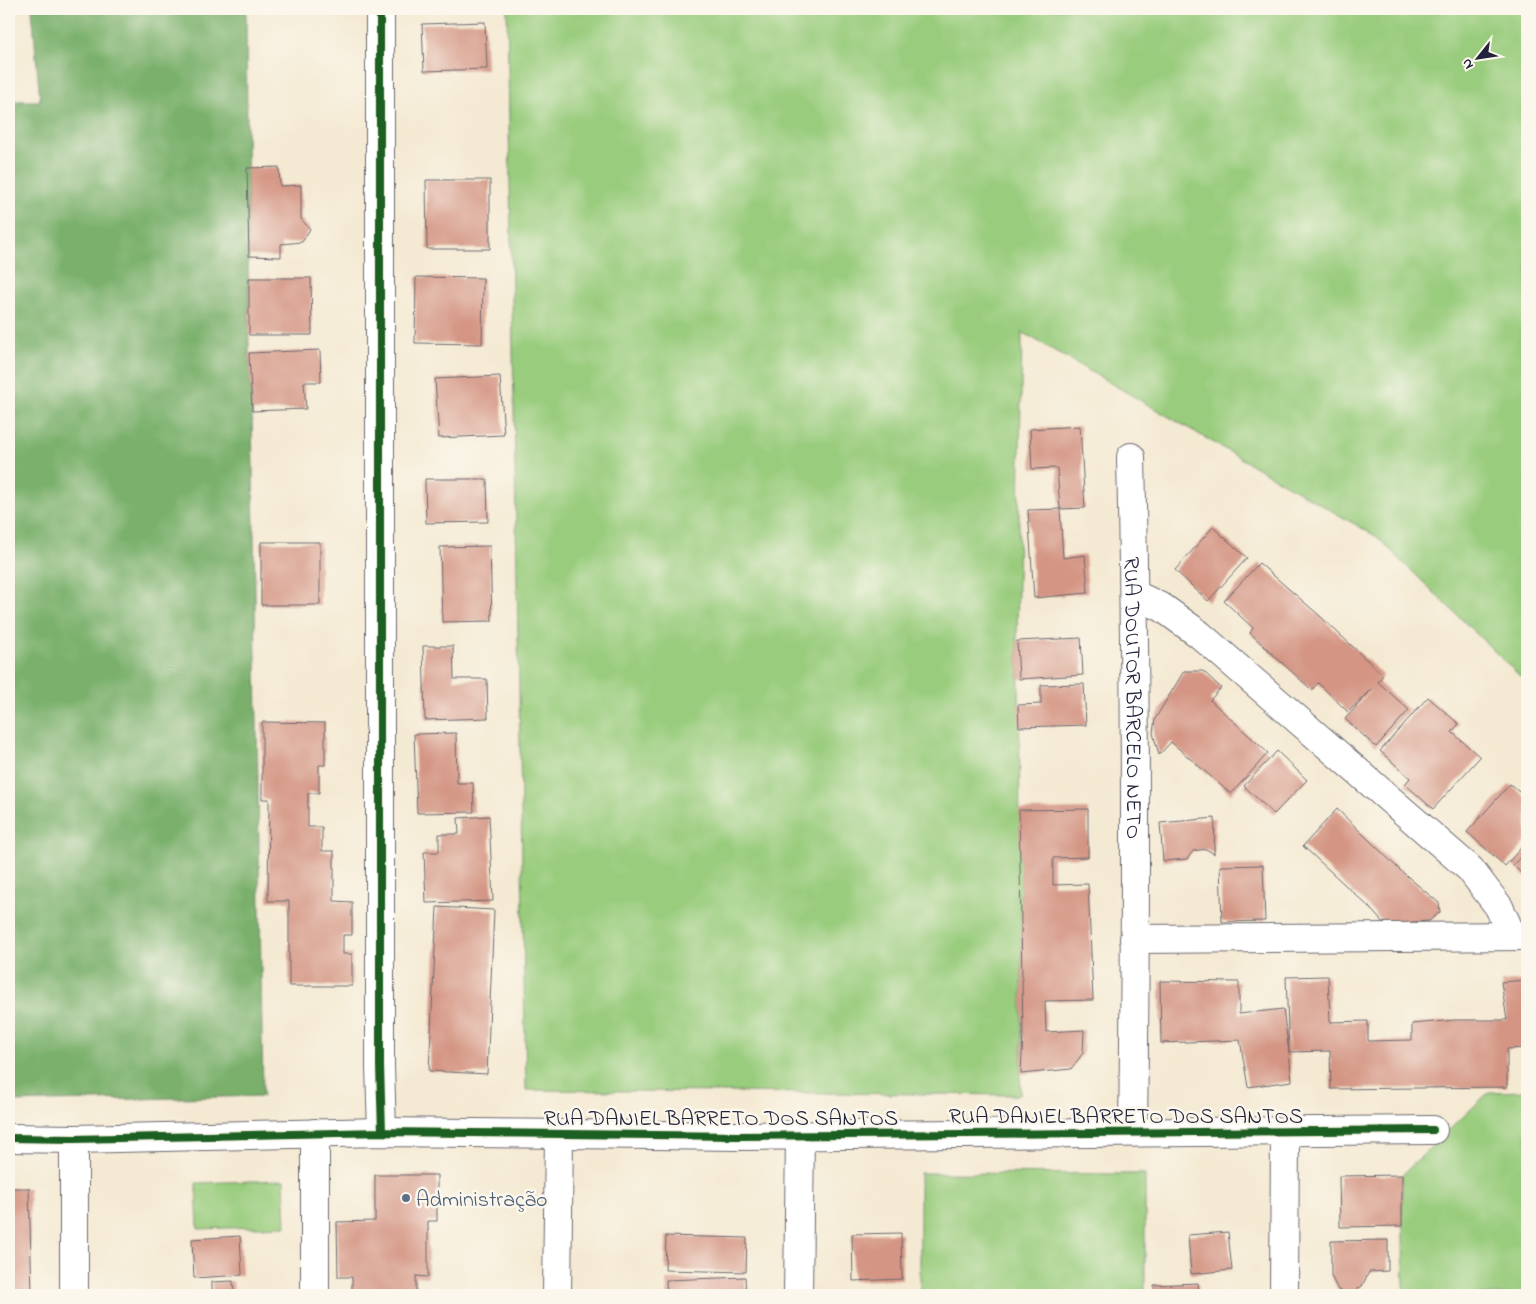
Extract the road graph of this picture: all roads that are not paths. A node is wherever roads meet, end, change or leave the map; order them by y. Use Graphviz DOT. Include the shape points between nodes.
graph roads {
  1 [pos="380,9"];
  2 [pos="1131,457"];
  3 [pos="1134,594"];
  4 [pos="1520,936"];
  5 [pos="1134,939"];
  6 [pos="1433,1130"];
  7 [pos="382,1132"];
  8 [pos="1133,1132"];
  9 [pos="1285,1132"];
  10 [pos="315,1133"];
  11 [pos="558,1134"];
  12 [pos="800,1136"];
  13 [pos="9,1138"];
  14 [pos="74,1139"];
  15 [pos="74,1295"];
  16 [pos="315,1295"];
  17 [pos="557,1295"];
  18 [pos="798,1295"];
  19 [pos="1284,1295"];
  1 -- 7 [label="street"];
  2 -- 3 [label="street, RUA DOUTOR BARCELO NETO"];
  3 -- 4 [label="street" via="1163,608 1199,634 1470,869"];
  3 -- 5 [label="street, RUA DOUTOR BARCELO NETO"];
  4 -- 5 [label="street"];
  5 -- 8 [label="street, RUA DOUTOR BARCELO NETO"];
  6 -- 9 [label="street, RUA DANIEL BARRETO DOS SANTOS"];
  7 -- 10 [label="street, RUA DANIEL BARRETO DOS SANTOS"];
  7 -- 11 [label="street, RUA DANIEL BARRETO DOS SANTOS"];
  8 -- 9 [label="street, RUA DANIEL BARRETO DOS SANTOS"];
  8 -- 12 [label="street, RUA DANIEL BARRETO DOS SANTOS"];
  9 -- 19 [label="street"];
  10 -- 14 [label="street, RUA DANIEL BARRETO DOS SANTOS"];
  10 -- 16 [label="street"];
  11 -- 12 [label="street, RUA DANIEL BARRETO DOS SANTOS"];
  11 -- 17 [label="street"];
  12 -- 18 [label="street"];
  13 -- 14 [label="street, RUA DANIEL BARRETO DOS SANTOS"];
  14 -- 15 [label="street"];
}
